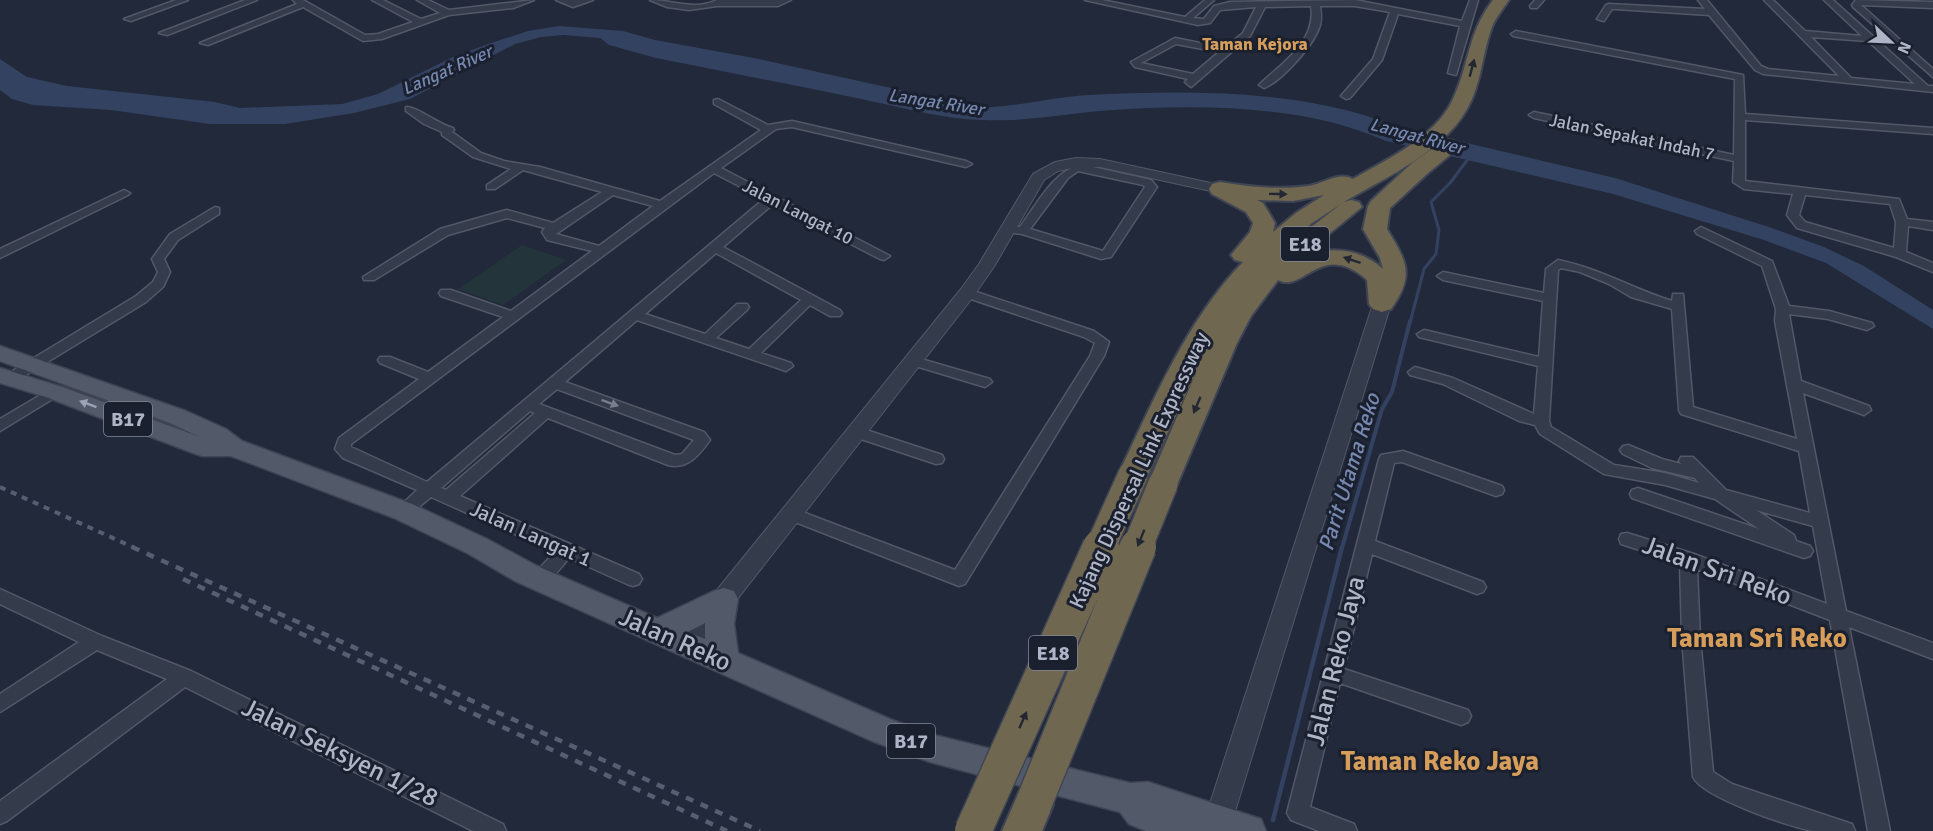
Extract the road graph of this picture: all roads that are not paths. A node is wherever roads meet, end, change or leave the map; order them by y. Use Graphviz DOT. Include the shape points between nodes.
graph roads {
  1 [pos="184,0"];
  2 [pos="253,0"];
  3 [pos="376,0"];
  4 [pos="422,0"];
  5 [pos="530,0"];
  6 [pos="560,0"];
  7 [pos="589,0"];
  8 [pos="654,0"];
  9 [pos="787,0"];
  10 [pos="1089,0"];
  11 [pos="1210,0"];
  12 [pos="1472,0"];
  13 [pos="1501,0"];
  14 [pos="1702,0"];
  15 [pos="1768,0"];
  16 [pos="1829,0"];
  17 [pos="1867,1"];
  18 [pos="300,2"];
  19 [pos="720,2"];
  20 [pos="1531,2"];
  21 [pos="1262,4"];
  22 [pos="1315,4"];
  23 [pos="1918,4"];
  24 [pos="1933,5"];
  25 [pos="1395,11"];
  26 [pos="1712,12"];
  27 [pos="448,13"];
  28 [pos="1933,16"];
  29 [pos="128,19"];
  30 [pos="1601,19"];
  31 [pos="1186,20"];
  32 [pos="421,23"];
  33 [pos="1465,24"];
  34 [pos="164,33"];
  35 [pos="1516,34"];
  36 [pos="1802,34"];
  37 [pos="1872,39"];
  38 [pos="205,43"];
  39 [pos="1227,51"];
  40 [pos="1454,73"];
  41 [pos="1933,74"];
  42 [pos="1849,81"];
  43 [pos="1264,85"];
  44 [pos="1930,89"];
  45 [pos="1346,96"];
  46 [pos="718,102"];
  47 [pos="410,109"];
  48 [pos="1534,116"];
  49 [pos="1741,117"];
  50 [pos="767,129"];
  51 [pos="1933,131"];
  52 [pos="1737,159"];
  53 [pos="966,164"];
  54 [pos="1388,166"];
  55 [pos="520,167"];
  56 [pos="712,168"];
  57 [pos="1420,168"];
  58 [pos="491,187"];
  59 [pos="1220,189"];
  60 [pos="611,191"];
  61 [pos="1800,192"];
  62 [pos="124,193"];
  63 [pos="772,199"];
  64 [pos="662,205"];
  65 [pos="215,211"];
  66 [pos="1902,222"];
  67 [pos="1933,226"];
  68 [pos="554,227"];
  69 [pos="1016,230"];
  70 [pos="1701,231"];
  71 [pos="715,248"];
  72 [pos="602,250"];
  73 [pos="0,254"];
  74 [pos="1900,254"];
  75 [pos="884,256"];
  76 [pos="1933,268"];
  77 [pos="1443,276"];
  78 [pos="369,277"];
  79 [pos="1230,290"];
  80 [pos="446,293"];
  81 [pos="967,293"];
  82 [pos="809,298"];
  83 [pos="1550,298"];
  84 [pos="1382,304"];
  85 [pos="742,307"];
  86 [pos="1783,309"];
  87 [pos="835,313"];
  88 [pos="635,315"];
  89 [pos="512,316"];
  90 [pos="1867,326"];
  91 [pos="1424,334"];
  92 [pos="706,339"];
  93 [pos="1220,352"];
  94 [pos="0,353"];
  95 [pos="751,355"];
  96 [pos="385,360"];
  97 [pos="914,361"];
  98 [pos="1545,363"];
  99 [pos="786,366"];
  100 [pos="49,370"];
  101 [pos="1415,372"];
  102 [pos="5,377"];
  103 [pos="430,378"];
  104 [pos="985,382"];
  105 [pos="555,383"];
  106 [pos="1794,384"];
  107 [pos="528,405"];
  108 [pos="1864,410"];
  109 [pos="546,412"];
  110 [pos="1541,421"];
  111 [pos="0,426"];
  112 [pos="857,432"];
  113 [pos="1807,448"];
  114 [pos="1628,450"];
  115 [pos="936,459"];
  116 [pos="1148,479"];
  117 [pos="430,489"];
  118 [pos="1496,490"];
  119 [pos="1638,494"];
  120 [pos="1721,495"];
  121 [pos="448,497"];
  122 [pos="404,511"];
  123 [pos="791,514"];
  124 [pos="1820,522"];
  125 [pos="1627,539"];
  126 [pos="1366,545"];
  127 [pos="566,551"];
  128 [pos="1804,551"];
  129 [pos="1688,559"];
  130 [pos="1828,560"];
  131 [pos="538,579"];
  132 [pos="633,579"];
  133 [pos="1477,587"];
  134 [pos="0,596"];
  135 [pos="724,599"];
  136 [pos="1838,615"];
  137 [pos="655,631"];
  138 [pos="95,640"];
  139 [pos="687,645"];
  140 [pos="1933,651"];
  141 [pos="725,662"];
  142 [pos="1333,673"];
  143 [pos="184,677"];
  144 [pos="0,704"];
  145 [pos="1461,716"];
  146 [pos="0,814"];
  147 [pos="1028,822"];
  148 [pos="1217,828"];
  149 [pos="495,831"];
  150 [pos="973,831"];
  151 [pos="1346,831"];
  152 [pos="1844,831"];
  153 [pos="1879,831"];
  1 -- 29 [label="street"];
  2 -- 34 [label="street"];
  3 -- 32 [label="street"];
  4 -- 27 [label="street"];
  5 -- 27 [label="street"];
  6 -- 7 [label="street" via="573,4"];
  8 -- 19 [label="street" via="675,8"];
  9 -- 19 [label="street"];
  10 -- 31 [label="street"];
  11 -- 31 [label="street"];
  12 -- 33 [label="street"];
  54 -- 13 [label="highway, Kajang Dispersal Link Expressway / E18, one-way" via="1426,140 1459,109 1483,28"];
  14 -- 26 [label="street"];
  15 -- 36 [label="street"];
  16 -- 37 [label="street"];
  17 -- 23 [label="street"];
  17 -- 41 [label="street" via="1856,5"];
  18 -- 32 [label="street" via="363,38"];
  18 -- 38 [label="street"];
  20 -- 57 [label="highway, Kajang Dispersal Link Expressway / E18" via="1497,31 1478,108 1467,127 1449,147"];
  21 -- 22 [label="street"];
  21 -- 31 [label="street" via="1220,7 1207,21"];
  21 -- 39 [label="street" via="1247,34"];
  22 -- 25 [label="street" via="1355,3"];
  22 -- 43 [label="street" via="1318,17 1306,46"];
  23 -- 24 [label="street"];
  23 -- 28 [label="street"];
  25 -- 33 [label="street"];
  25 -- 45 [label="street" via="1377,60"];
  26 -- 30 [label="street" via="1616,6 1609,7"];
  26 -- 42 [label="street" via="1758,68 1775,74"];
  27 -- 32 [label="street"];
  33 -- 40 [label="street"];
  35 -- 49 [label="street" via="1740,77"];
  36 -- 37 [label="street"];
  36 -- 42 [label="street"];
  37 -- 44 [label="street"];
  39 -- 39 [label="street" via="1175,41 1137,64 1194,81"];
  42 -- 44 [label="street"];
  46 -- 50 [label="street"];
  47 -- 55 [label="street" via="425,122 448,131 477,155"];
  48 -- 52 [label="street, Jalan Sepakat Indah 7"];
  49 -- 51 [label="street"];
  49 -- 52 [label="street"];
  50 -- 53 [label="street" via="792,124"];
  50 -- 56 [label="street"];
  52 -- 61 [label="street" via="1739,182 1744,186"];
  59 -- 54 [label="highway, one-way" via="1257,194 1305,193"];
  54 -- 79 [label="highway, Kajang Dispersal Link Expressway / E18" via="1342,193 1274,242"];
  55 -- 58 [label="street"];
  55 -- 60 [label="street"];
  56 -- 63 [label="street, Jalan Langat 10"];
  56 -- 64 [label="street"];
  57 -- 84 [label="highway" via="1379,206 1375,229 1395,261 1396,270 1395,282"];
  57 -- 93 [label="highway, Kajang Dispersal Link Expressway / E18" via="1364,197 1276,268 1245,306"];
  59 -- 69 [label="street" via="1100,163 1070,162 1038,177"];
  59 -- 79 [label="highway" via="1255,208 1264,223 1236,266"];
  60 -- 64 [label="street"];
  60 -- 68 [label="street"];
  61 -- 66 [label="street" via="1895,201"];
  61 -- 74 [label="street" via="1793,215 1801,225"];
  62 -- 73 [label="street"];
  63 -- 71 [label="street"];
  63 -- 75 [label="street, Jalan Langat 10"];
  64 -- 72 [label="street"];
  65 -- 100 [label="street" via="174,237 158,259 164,272 158,284"];
  66 -- 67 [label="street"];
  66 -- 74 [label="street"];
  68 -- 72 [label="street" via="548,232 552,237"];
  68 -- 78 [label="street" via="507,214 444,232"];
  69 -- 69 [label="street" via="1075,168 1147,182 1151,187 1107,254"];
  69 -- 81 [label="street"];
  70 -- 86 [label="street" via="1768,264"];
  71 -- 82 [label="street"];
  71 -- 88 [label="street"];
  72 -- 89 [label="street"];
  74 -- 76 [label="street"];
  77 -- 83 [label="street"];
  79 -- 116 [label="highway, Kajang Dispersal Link Expressway / E18" via="1195,345"];
  80 -- 89 [label="street"];
  81 -- 97 [label="street"];
  81 -- 123 [label="street" via="1089,334 1102,342 959,579"];
  82 -- 87 [label="street"];
  82 -- 95 [label="street"];
  83 -- 98 [label="street"];
  83 -- 113 [label="street" via="1552,269 1558,264 1583,269 1636,294 1678,302 1686,410"];
  84 -- 93 [label="highway, one-way" via="1379,278 1370,268 1342,257 1309,260 1297,267"];
  84 -- 148 [label="street"];
  85 -- 92 [label="street"];
  86 -- 90 [label="street" via="1829,315"];
  86 -- 106 [label="street"];
  88 -- 92 [label="street"];
  88 -- 105 [label="street"];
  89 -- 103 [label="street"];
  91 -- 98 [label="street"];
  92 -- 95 [label="street"];
  93 -- 116 [label="highway, Kajang Dispersal Link Expressway / E18, one-way"];
  94 -- 100 [label="main road, Jalan Reko / B17"];
  95 -- 99 [label="street"];
  96 -- 103 [label="street"];
  97 -- 104 [label="street"];
  97 -- 112 [label="street"];
  98 -- 110 [label="street"];
  100 -- 102 [label="main road, Jalan Reko / B17"];
  100 -- 102 [label="street"];
  100 -- 111 [label="street"];
  100 -- 122 [label="main road, Jalan Reko / B17" via="202,447 233,447"];
  101 -- 110 [label="street" via="1448,381 1524,417"];
  103 -- 117 [label="street, Jalan Langat 1" via="342,446 349,454"];
  105 -- 107 [label="street"];
  105 -- 109 [label="street, one-way" via="702,440 687,458 674,461"];
  106 -- 108 [label="street"];
  106 -- 113 [label="street"];
  107 -- 109 [label="street"];
  107 -- 117 [label="street"];
  109 -- 121 [label="street"];
  110 -- 120 [label="street" via="1545,430 1610,470 1665,479"];
  112 -- 115 [label="street"];
  112 -- 123 [label="street"];
  113 -- 124 [label="street"];
  114 -- 120 [label="street" via="1658,464 1692,467"];
  116 -- 147 [label="highway, Kajang Dispersal Link Expressway / E18, one-way, bridge"];
  150 -- 116 [label="highway, Kajang Dispersal Link Expressway / E18, one-way, bridge"];
  117 -- 121 [label="street, Jalan Langat 1"];
  117 -- 122 [label="street"];
  118 -- 126 [label="street, Jalan Reko Jaya" via="1403,456 1387,459"];
  119 -- 128 [label="street"];
  120 -- 124 [label="street"];
  120 -- 128 [label="street"];
  121 -- 127 [label="street, Jalan Langat 1"];
  122 -- 131 [label="main road, Jalan Reko / B17"];
  123 -- 135 [label="street"];
  124 -- 130 [label="street"];
  125 -- 129 [label="street, Jalan Sri Reko"];
  126 -- 133 [label="street"];
  126 -- 142 [label="street, Jalan Reko Jaya"];
  127 -- 131 [label="street"];
  127 -- 132 [label="street, Jalan Langat 1"];
  128 -- 130 [label="street"];
  129 -- 136 [label="street, Jalan Sri Reko"];
  129 -- 152 [label="street" via="1703,777 1726,792"];
  130 -- 136 [label="street"];
  131 -- 137 [label="main road, Jalan Reko / B17"];
  134 -- 138 [label="street, Jalan Seksyen 1/28"];
  135 -- 137 [label="main road"];
  135 -- 139 [label="street"];
  135 -- 141 [label="main road" via="718,633"];
  136 -- 140 [label="street, Jalan Sri Reko"];
  136 -- 153 [label="street"];
  137 -- 139 [label="main road, Jalan Reko / B17"];
  138 -- 143 [label="street, Jalan Seksyen 1/28"];
  138 -- 144 [label="street"];
  139 -- 141 [label="main road, Jalan Reko / B17"];
  141 -- 148 [label="main road, Jalan Reko / B17" via="930,748 1130,799 1141,813"];
  142 -- 145 [label="street"];
  142 -- 151 [label="street, Jalan Reko Jaya" via="1298,813"];
  143 -- 146 [label="street"];
  143 -- 149 [label="street, Jalan Seksyen 1/28"];
}
